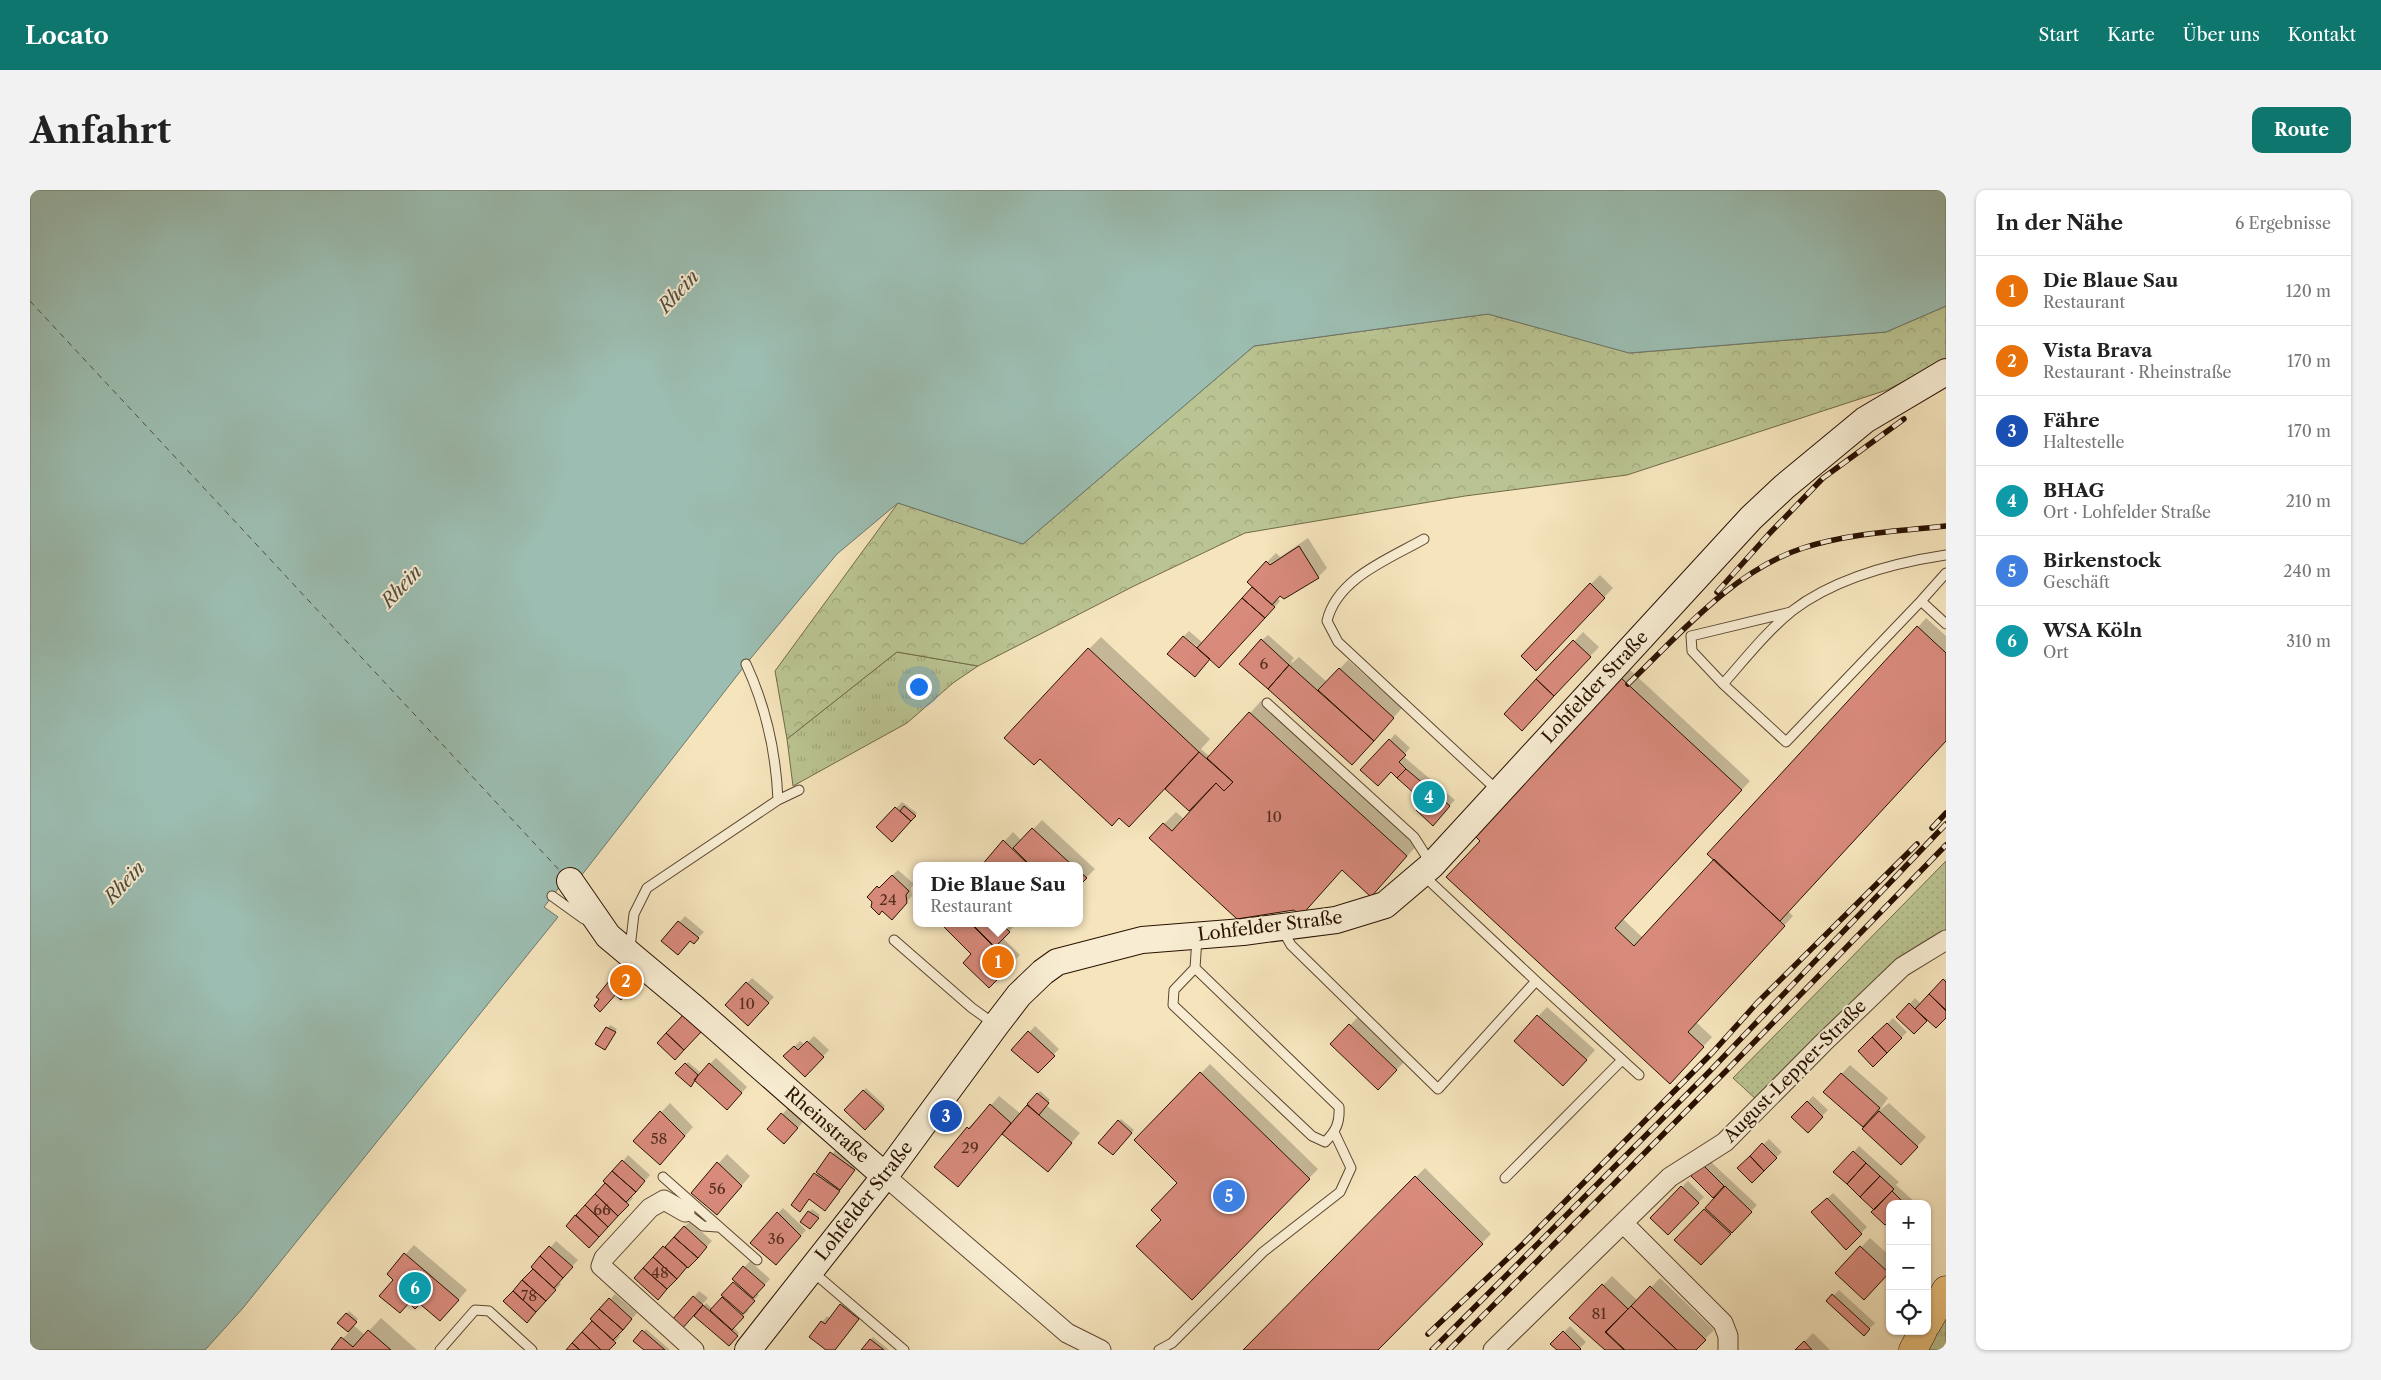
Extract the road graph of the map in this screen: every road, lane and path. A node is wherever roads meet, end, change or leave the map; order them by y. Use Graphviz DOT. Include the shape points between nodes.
graph roads {
  1 [pos="1946,372"];
  2 [pos="1424,539"];
  3 [pos="1946,555"];
  4 [pos="1946,572"];
  5 [pos="1921,601"];
  6 [pos="1792,612"];
  7 [pos="1946,624"];
  8 [pos="746,664"];
  9 [pos="1723,684"];
  10 [pos="1267,703"];
  11 [pos="799,790"];
  12 [pos="1498,792"];
  13 [pos="778,800"];
  14 [pos="1427,869"];
  15 [pos="561,888"];
  16 [pos="1281,927"];
  17 [pos="1198,936"];
  18 [pos="894,940"];
  19 [pos="1946,940"];
  20 [pos="629,954"];
  21 [pos="1195,968"];
  22 [pos="1536,981"];
  23 [pos="996,1025"];
  24 [pos="1622,1060"];
  25 [pos="1638,1075"];
  26 [pos="1334,1132"];
  27 [pos="885,1176"];
  28 [pos="663,1177"];
  29 [pos="1505,1178"];
  30 [pos="686,1212"];
  31 [pos="1624,1224"];
  32 [pos="717,1227"];
  33 [pos="757,1260"];
  34 [pos="811,1270"];
  35 [pos="1946,1290"];
  36 [pos="1931,1317"];
  37 [pos="1921,1335"];
  38 [pos="440,1350"];
  39 [pos="532,1350"];
  40 [pos="694,1350"];
  41 [pos="748,1350"];
  42 [pos="904,1350"];
  43 [pos="1101,1350"];
  44 [pos="1159,1350"];
  45 [pos="1493,1350"];
  46 [pos="1728,1350"];
  47 [pos="1913,1350"];
  1 -- 12 [label="street, Lohfelder Straße" via="1865,420 1784,487 1751,518"];
  2 -- 12 [label="lane" via="1358,576 1331,607 1327,622 1338,642"];
  3 -- 6 [label="lane" via="1893,565 1862,575 1809,599"];
  4 -- 5 [label="lane"];
  5 -- 7 [label="lane"];
  5 -- 9 [label="lane" via="1786,742"];
  6 -- 9 [label="lane" via="1761,640"];
  6 -- 9 [label="lane" via="1692,636 1692,651"];
  8 -- 13 [label="lane" via="756,686 774,752"];
  10 -- 14 [label="lane" via="1414,837"];
  11 -- 13 [label="lane"];
  12 -- 14 [label="street, Lohfelder Straße"];
  13 -- 20 [label="lane" via="647,888 634,914"];
  14 -- 16 [label="street, Lohfelder Straße" via="1385,905 1336,920"];
  14 -- 22 [label="lane"];
  15 -- 20 [label="street, Rheinstraße"];
  16 -- 17 [label="street, Lohfelder Straße"];
  16 -- 22 [label="lane" via="1291,945 1438,1089"];
  17 -- 21 [label="lane"];
  17 -- 23 [label="street, Lohfelder Straße" via="1142,940 1057,962 1037,977"];
  18 -- 23 [label="lane"];
  19 -- 31 [label="street, August-Lepper-Straße" via="1902,967 1725,1142 1670,1177"];
  20 -- 27 [label="street, Rheinstraße"];
  21 -- 26 [label="lane" via="1340,1108 1340,1120"];
  21 -- 26 [label="lane" via="1174,990 1173,1005 1312,1136 1325,1142"];
  22 -- 24 [label="lane"];
  23 -- 27 [label="street, Lohfelder Straße"];
  24 -- 25 [label="lane"];
  24 -- 29 [label="lane"];
  26 -- 44 [label="lane" via="1351,1168 1340,1192 1263,1252 1172,1343"];
  27 -- 34 [label="street, Lohfelder Straße"];
  27 -- 43 [label="street, Rheinstraße" via="1067,1333"];
  28 -- 32 [label="lane"];
  30 -- 32 [label="lane" via="703,1226"];
  30 -- 40 [label="street" via="664,1200 650,1208 604,1258 601,1266"];
  31 -- 45 [label="street, August-Lepper-Straße"];
  31 -- 46 [label="street" via="1723,1323 1728,1336"];
  32 -- 33 [label="lane"];
  34 -- 41 [label="street, Lohfelder Straße"];
  34 -- 42 [label="lane"];
  35 -- 36 [label="main road"];
  37 -- 47 [label="main road"];
  38 -- 39 [label="lane" via="475,1310 488,1311"];
}
